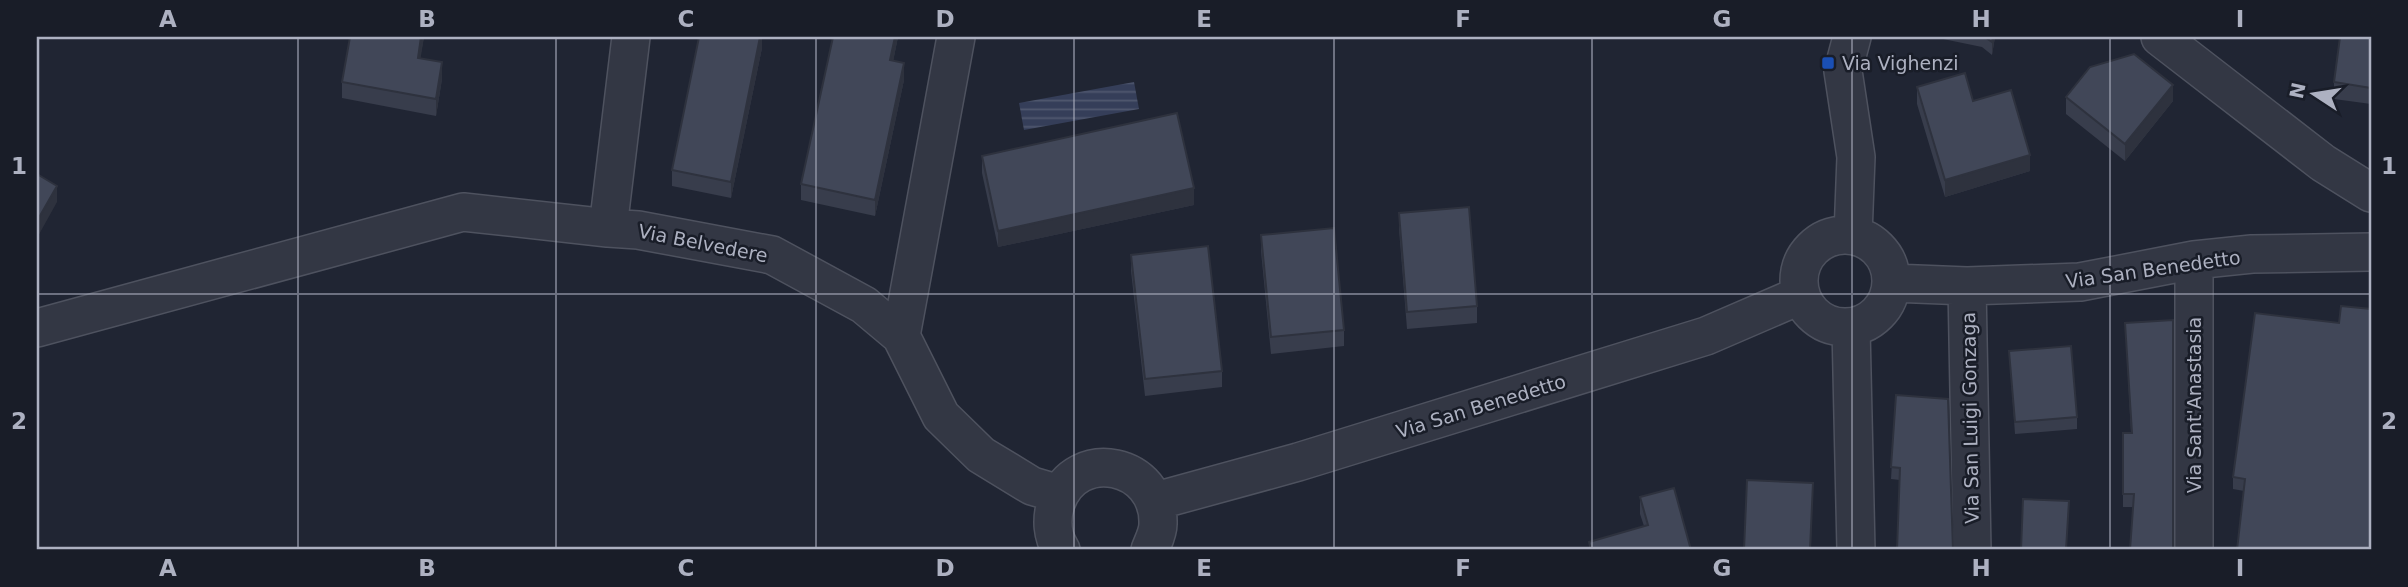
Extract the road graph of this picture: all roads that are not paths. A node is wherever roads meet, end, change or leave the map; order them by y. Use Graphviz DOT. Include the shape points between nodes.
graph roads {
  1 [pos="631,37"];
  2 [pos="956,37"];
  3 [pos="1852,37"];
  4 [pos="2160,37"];
  5 [pos="2371,193"];
  6 [pos="608,228"];
  7 [pos="1853,235"];
  8 [pos="2371,253"];
  9 [pos="2194,261"];
  10 [pos="1892,283"];
  11 [pos="1967,286"];
  12 [pos="1801,295"];
  13 [pos="37,328"];
  14 [pos="1851,328"];
  15 [pos="901,336"];
  16 [pos="1059,495"];
  17 [pos="1156,501"];
  18 [pos="1052,545"];
  19 [pos="1150,550"];
  20 [pos="1856,550"];
  21 [pos="1972,550"];
  22 [pos="2194,550"];
  1 -- 6 [label="street"];
  2 -- 15 [label="street"];
  3 -- 7 [label="street" via="1843,71 1856,157"];
  4 -- 5 [label="street" via="2323,163"];
  6 -- 13 [label="street, Via Belvedere" via="463,212"];
  6 -- 15 [label="street, Via Belvedere" via="772,256 864,305"];
  7 -- 10 [label="street" via="1877,246 1891,270"];
  7 -- 12 [label="street" via="1834,236 1817,244 1804,258 1799,276"];
  8 -- 9 [label="street, Via San Benedetto" via="2252,254"];
  9 -- 11 [label="street, Via San Benedetto" via="2080,282"];
  9 -- 22 [label="street, Via Sant'Anastasia"];
  10 -- 11 [label="street, Via San Benedetto"];
  10 -- 14 [label="street" via="1886,304 1871,320"];
  11 -- 21 [label="street, Via San Luigi Gonzaga"];
  12 -- 14 [label="street" via="1806,307 1825,324"];
  12 -- 17 [label="street, Via San Benedetto" via="1706,336"];
  14 -- 20 [label="street"];
  15 -- 16 [label="street, Via Belvedere" via="941,416 981,455 1032,486"];
  16 -- 17 [label="street" via="1070,481 1101,467 1134,475"];
  16 -- 18 [label="street"];
  17 -- 19 [label="street" via="1158,527"];
}
